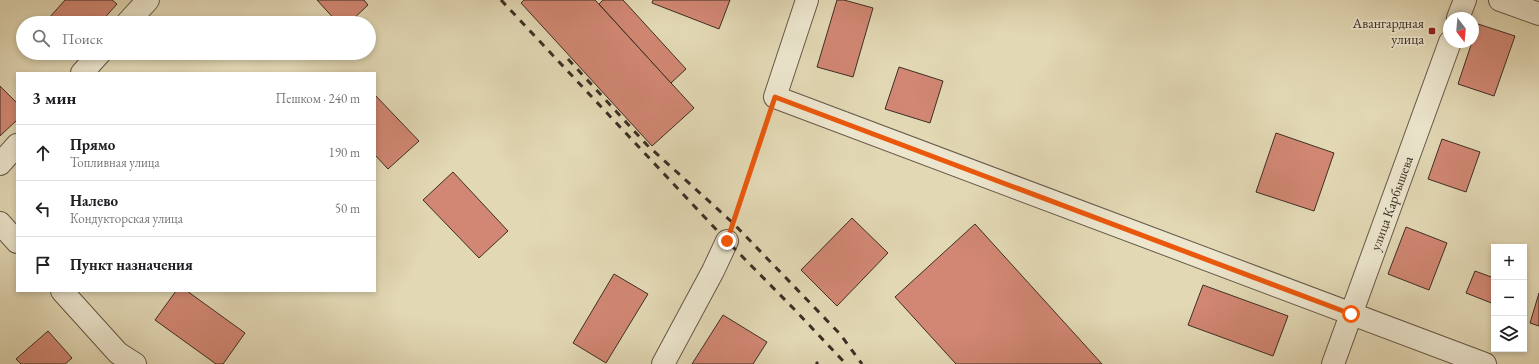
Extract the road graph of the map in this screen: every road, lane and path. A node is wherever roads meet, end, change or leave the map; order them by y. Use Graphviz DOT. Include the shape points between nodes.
graph roads {
  1 [pos="148,0"];
  2 [pos="807,0"];
  3 [pos="1465,0"];
  4 [pos="1500,0"];
  5 [pos="1460,12"];
  6 [pos="1539,14"];
  7 [pos="133,16"];
  8 [pos="1448,48"];
  9 [pos="94,60"];
  10 [pos="83,72"];
  11 [pos="775,97"];
  12 [pos="16,146"];
  13 [pos="0,164"];
  14 [pos="0,223"];
  15 [pos="16,241"];
  16 [pos="727,241"];
  17 [pos="63,292"];
  18 [pos="1351,314"];
  19 [pos="120,360"];
  20 [pos="663,364"];
  21 [pos="1333,364"];
  22 [pos="1485,364"];
  1 -- 7 [label="street"];
  2 -- 11 [label="street"];
  3 -- 5 [label="street"];
  4 -- 6 [label="street"];
  8 -- 18 [label="street, улица Карбышева"];
  9 -- 10 [label="street"];
  11 -- 16 [label="path"];
  11 -- 18 [label="street"];
  12 -- 13 [label="street"];
  14 -- 15 [label="street"];
  16 -- 20 [label="street"];
  17 -- 19 [label="street"];
  18 -- 21 [label="street, улица Карбышева"];
  18 -- 22 [label="street"];
}
